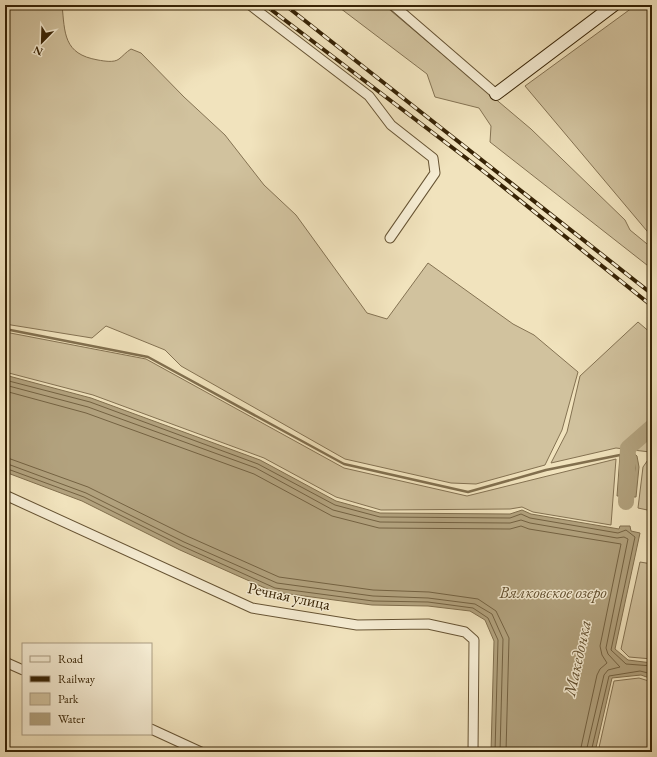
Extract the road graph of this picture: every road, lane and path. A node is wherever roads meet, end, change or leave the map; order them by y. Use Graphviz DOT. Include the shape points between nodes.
graph roads {
  1 [pos="250,5"];
  2 [pos="393,5"];
  3 [pos="614,5"];
  4 [pos="496,94"];
  5 [pos="390,238"];
  6 [pos="5,495"];
  7 [pos="5,662"];
  8 [pos="22,670"];
  9 [pos="152,729"];
  10 [pos="201,752"];
  11 [pos="473,752"];
  1 -- 5 [label="street" via="369,96 391,125 433,158 435,172"];
  2 -- 4 [label="street"];
  3 -- 4 [label="street"];
  6 -- 11 [label="street, Речная улица" via="252,608 356,625 428,624 465,632 474,640"];
  7 -- 8 [label="street"];
  9 -- 10 [label="street"];
}
